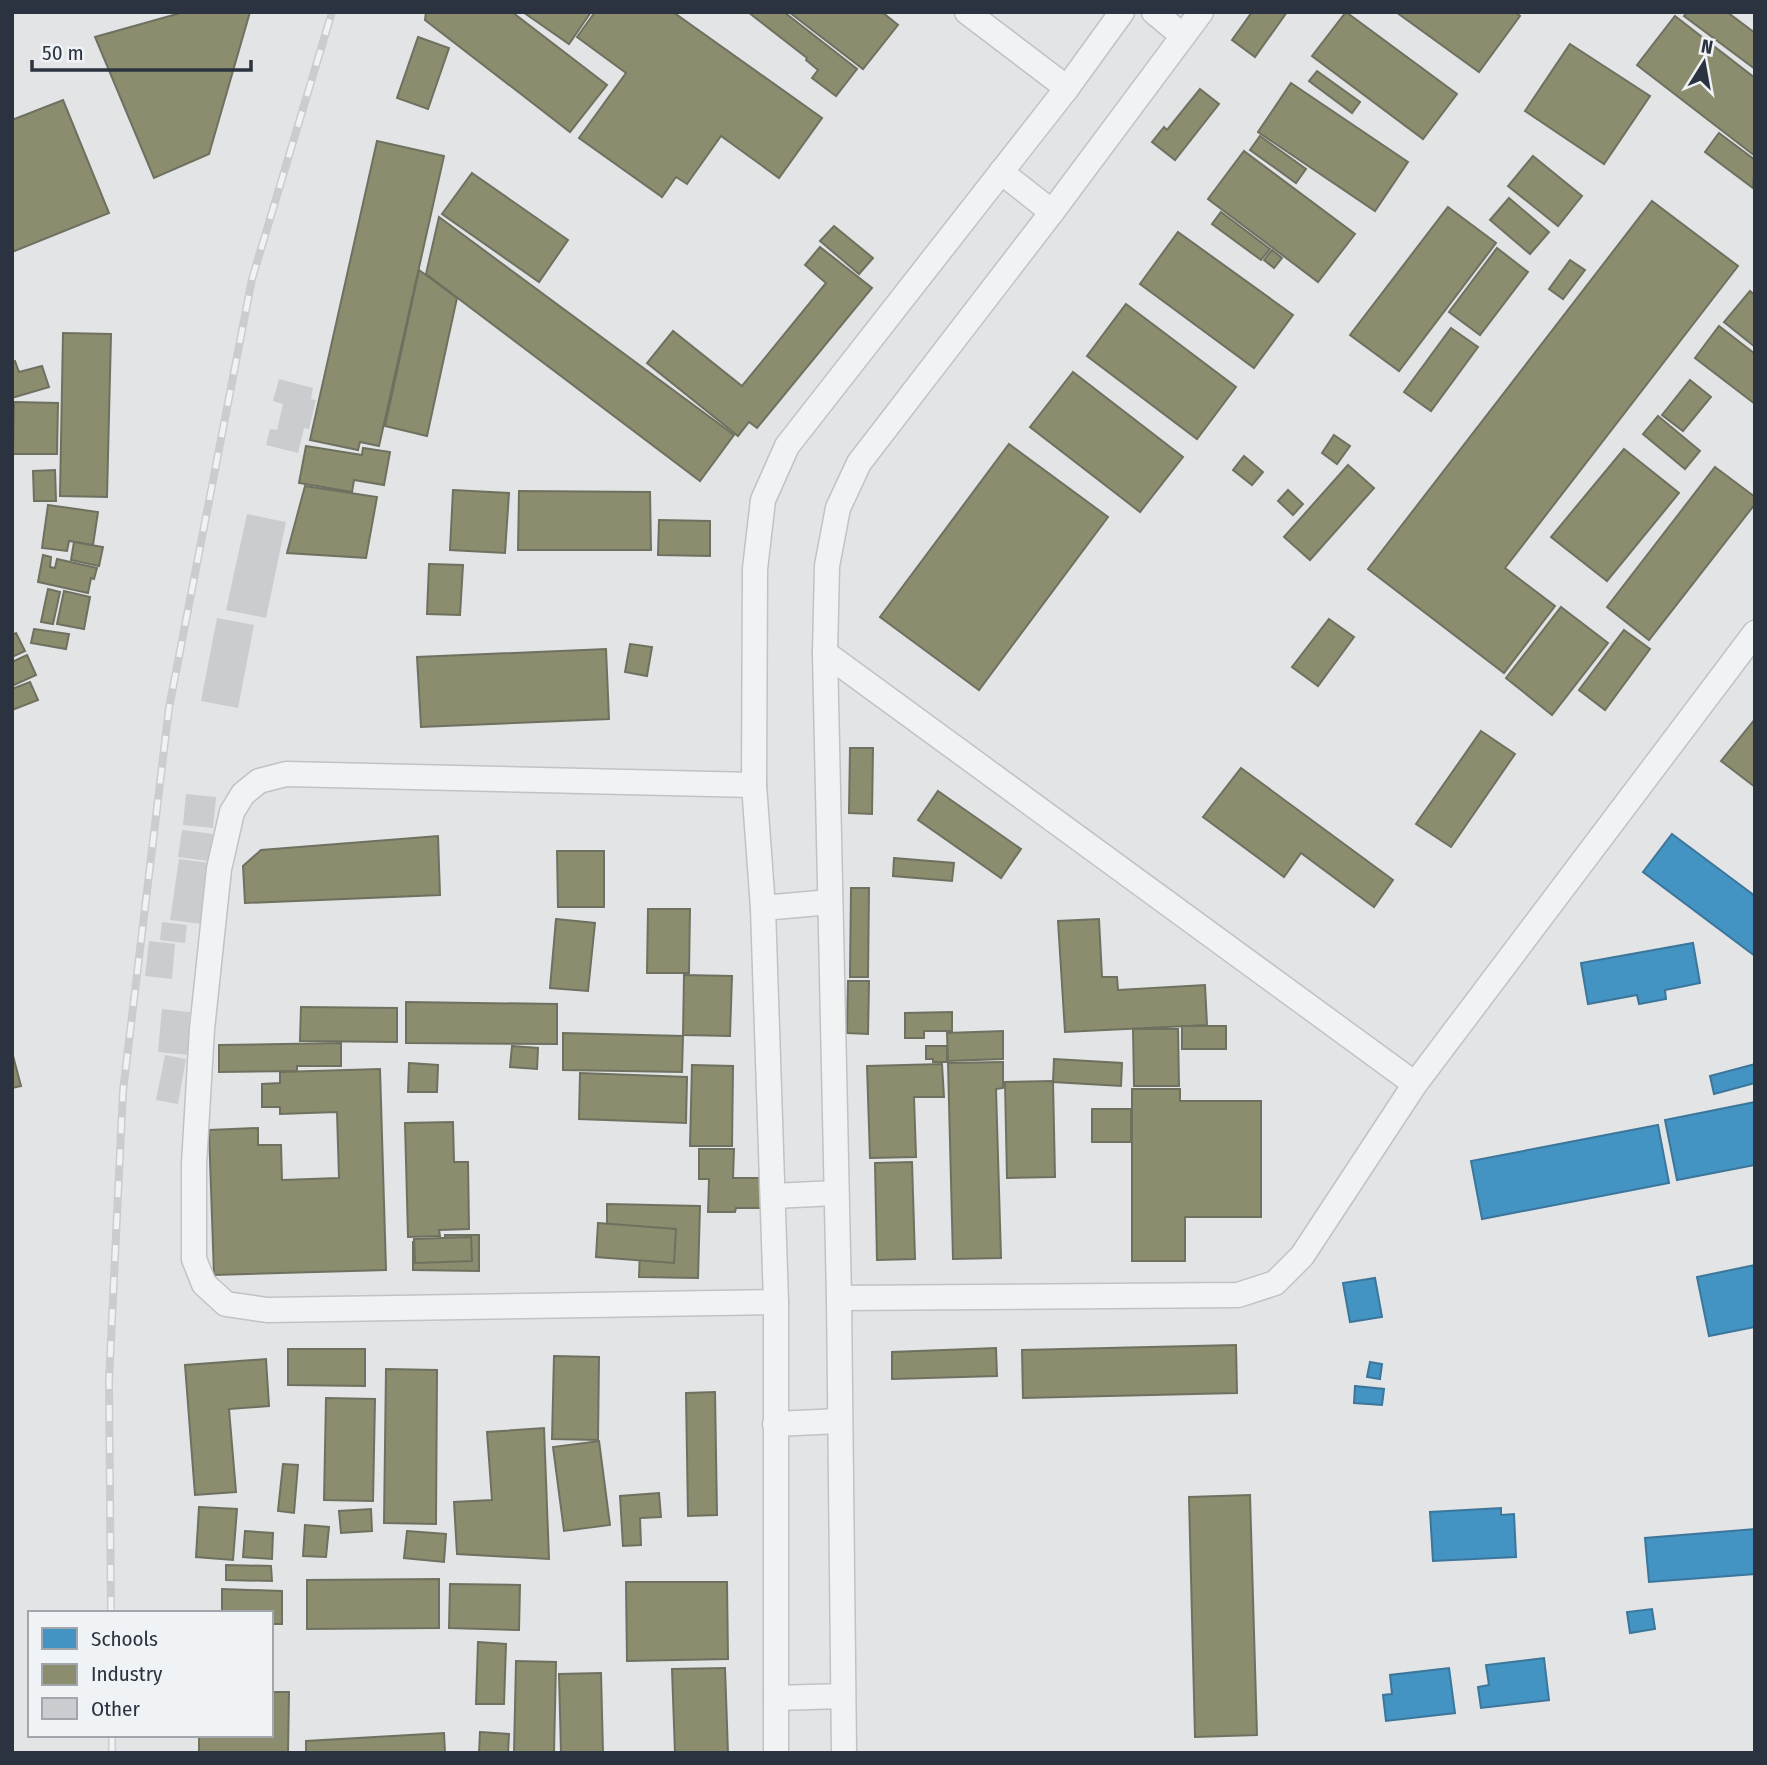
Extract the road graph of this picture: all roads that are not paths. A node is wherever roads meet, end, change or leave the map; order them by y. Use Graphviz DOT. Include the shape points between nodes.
graph roads {
  1 [pos="967,12"];
  2 [pos="1122,12"];
  3 [pos="1154,12"];
  4 [pos="1201,12"];
  5 [pos="1183,36"];
  6 [pos="1067,88"];
  7 [pos="1001,172"];
  8 [pos="1052,212"];
  9 [pos="1755,633"];
  10 [pos="825,653"];
  11 [pos="754,785"];
  12 [pos="830,902"];
  13 [pos="763,908"];
  14 [pos="1415,1084"];
  15 [pos="836,1193"];
  16 [pos="773,1196"];
  17 [pos="839,1298"];
  18 [pos="776,1302"];
  19 [pos="840,1421"];
  20 [pos="775,1424"];
  21 [pos="844,1696"];
  22 [pos="776,1698"];
  23 [pos="776,1753"];
  24 [pos="844,1753"];
  1 -- 6 [label="street"];
  2 -- 6 [label="street"];
  3 -- 5 [label="street"];
  4 -- 5 [label="street"];
  5 -- 8 [label="street"];
  6 -- 7 [label="street"];
  7 -- 8 [label="street"];
  7 -- 11 [label="street" via="787,446 763,500 755,569"];
  8 -- 10 [label="street" via="859,463 838,508 827,566"];
  9 -- 14 [label="street"];
  10 -- 12 [label="street"];
  10 -- 14 [label="street"];
  11 -- 13 [label="street"];
  11 -- 18 [label="street" via="286,774 259,781 243,794 232,811 219,869 202,1029 194,1259 204,1284 226,1304 267,1310"];
  12 -- 13 [label="street"];
  12 -- 15 [label="street"];
  13 -- 16 [label="street"];
  14 -- 17 [label="street" via="1302,1256 1275,1283 1238,1295"];
  15 -- 16 [label="street"];
  15 -- 17 [label="street"];
  16 -- 18 [label="street"];
  17 -- 19 [label="street"];
  18 -- 20 [label="street"];
  19 -- 20 [label="street"];
  19 -- 21 [label="street"];
  20 -- 22 [label="street"];
  21 -- 22 [label="street"];
  21 -- 24 [label="street"];
  22 -- 23 [label="street"];
}
